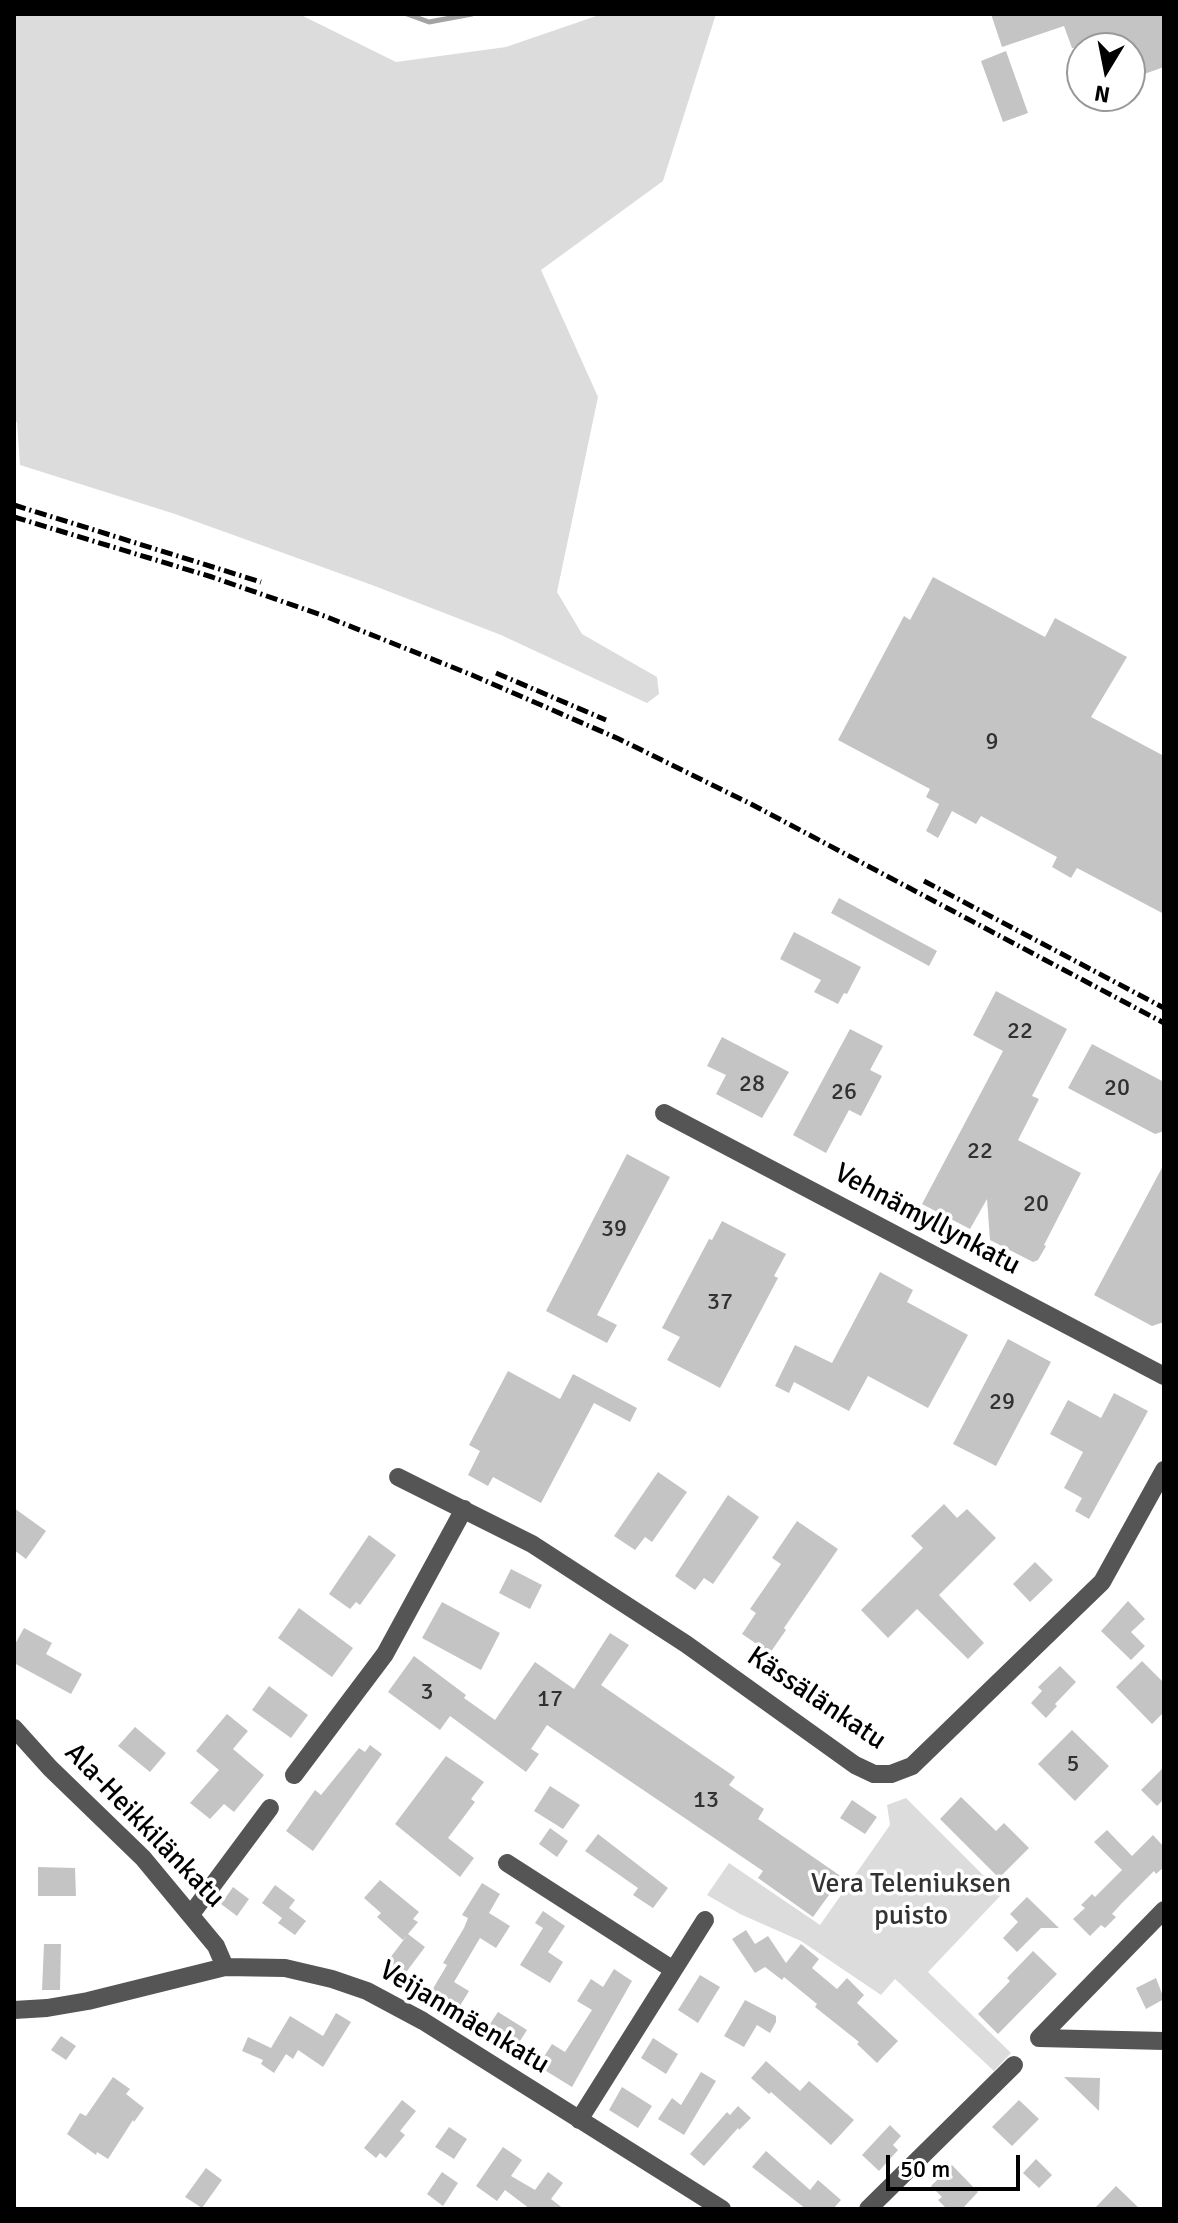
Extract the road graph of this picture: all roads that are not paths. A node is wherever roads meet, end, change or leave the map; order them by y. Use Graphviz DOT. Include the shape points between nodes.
graph roads {
  1 [pos="664,1113"];
  2 [pos="1164,1376"];
  3 [pos="1164,1470"];
  4 [pos="398,1477"];
  5 [pos="464,1509"];
  6 [pos="14,1728"];
  7 [pos="294,1775"];
  8 [pos="270,1808"];
  9 [pos="507,1863"];
  10 [pos="1164,1910"];
  11 [pos="192,1913"];
  12 [pos="705,1920"];
  13 [pos="225,1967"];
  14 [pos="672,1969"];
  15 [pos="14,2010"];
  16 [pos="1164,2041"];
  17 [pos="1014,2065"];
  18 [pos="579,2120"];
  19 [pos="719,2208"];
  20 [pos="868,2209"];
  1 -- 2 [label="street, Vehnämyllynkatu"];
  3 -- 5 [label="street, Kässälänkatu" via="1102,1582 912,1766 891,1774 874,1774 855,1765 609,1592"];
  4 -- 5 [label="street, Kässälänkatu"];
  5 -- 7 [label="street" via="385,1654"];
  6 -- 11 [label="street, Ala-Heikkilänkatu"];
  8 -- 11 [label="street"];
  9 -- 14 [label="street"];
  10 -- 16 [label="street" via="1039,2038"];
  11 -- 13 [label="street, Ala-Heikkilänkatu"];
  12 -- 14 [label="street"];
  13 -- 15 [label="street, Veijanmäenkatu" via="88,2001"];
  13 -- 18 [label="street, Veijanmäenkatu" via="285,1968 367,1991"];
  14 -- 18 [label="street"];
  17 -- 20 [label="street"];
  18 -- 19 [label="street, Veijanmäenkatu"];
}
